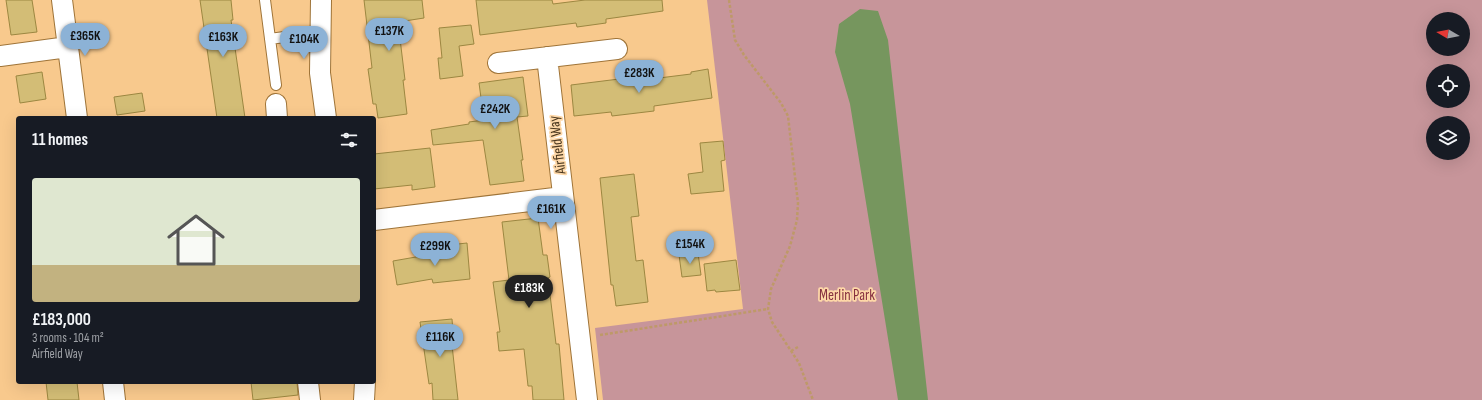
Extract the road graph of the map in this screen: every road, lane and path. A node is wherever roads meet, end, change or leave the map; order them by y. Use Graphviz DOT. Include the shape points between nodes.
graph roads {
  1 [pos="62,0"];
  2 [pos="265,0"];
  3 [pos="321,0"];
  4 [pos="729,0"];
  5 [pos="320,32"];
  6 [pos="270,39"];
  7 [pos="68,47"];
  8 [pos="617,49"];
  9 [pos="0,56"];
  10 [pos="547,57"];
  11 [pos="498,63"];
  12 [pos="276,85"];
  13 [pos="77,116"];
  14 [pos="326,116"];
  15 [pos="563,197"];
  16 [pos="376,220"];
  17 [pos="768,309"];
  18 [pos="579,338"];
  19 [pos="798,347"];
  20 [pos="791,351"];
  21 [pos="112,384"];
  22 [pos="308,384"];
  23 [pos="365,384"];
  24 [pos="115,400"];
  25 [pos="310,400"];
  26 [pos="364,400"];
  27 [pos="587,400"];
  28 [pos="813,400"];
  1 -- 7 [label="street"];
  2 -- 6 [label="lane"];
  3 -- 5 [label="street"];
  4 -- 17 [label="path" via="735,40 788,116 791,138 798,203 797,220 790,246 771,289"];
  5 -- 6 [label="lane"];
  5 -- 14 [label="street" via="320,73"];
  6 -- 12 [label="lane"];
  7 -- 9 [label="street"];
  7 -- 13 [label="street"];
  8 -- 10 [label="street"];
  10 -- 11 [label="street"];
  10 -- 15 [label="street, Airfield Way"];
  15 -- 16 [label="street"];
  15 -- 18 [label="street, Airfield Way"];
  17 -- 18 [label="path"];
  17 -- 20 [label="path" via="772,322"];
  18 -- 27 [label="street, Airfield Way"];
  19 -- 20 [label="path"];
  20 -- 28 [label="path" via="799,363"];
  21 -- 24 [label="street"];
  22 -- 25 [label="street"];
  23 -- 26 [label="street"];
}
